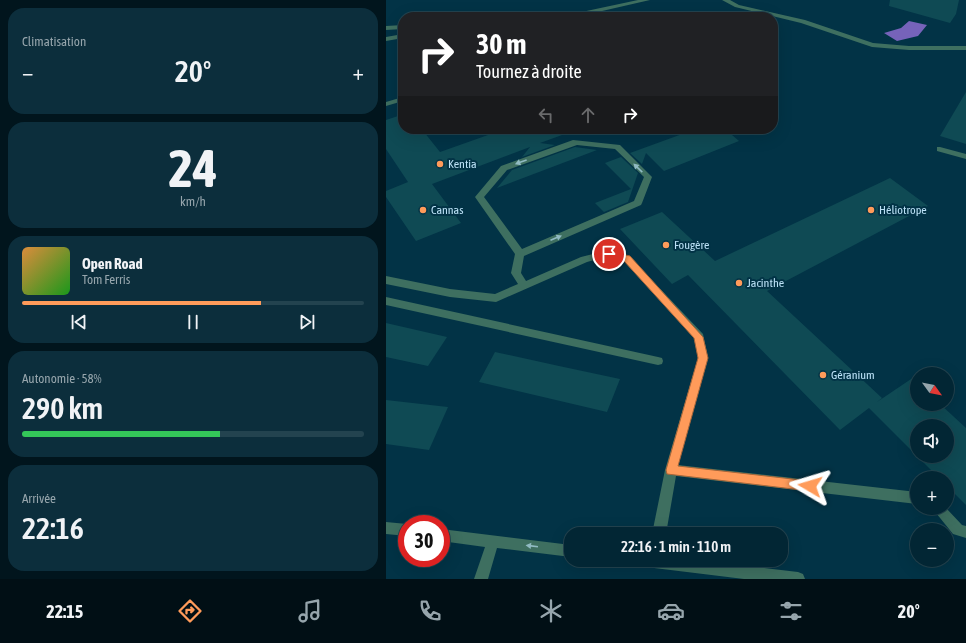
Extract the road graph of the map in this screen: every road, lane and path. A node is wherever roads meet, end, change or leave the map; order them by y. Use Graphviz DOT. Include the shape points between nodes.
graph roads {
  1 [pos="647,0"];
  2 [pos="725,0"];
  3 [pos="591,12"];
  4 [pos="764,12"];
  5 [pos="778,15"];
  6 [pos="398,27"];
  7 [pos="388,28"];
  8 [pos="398,37"];
  9 [pos="387,38"];
  10 [pos="966,48"];
  11 [pos="398,100"];
  12 [pos="386,104"];
  13 [pos="940,149"];
  14 [pos="966,157"];
  15 [pos="520,254"];
  16 [pos="386,280"];
  17 [pos="524,285"];
  18 [pos="386,301"];
  19 [pos="658,361"];
  20 [pos="671,470"];
  21 [pos="910,497"];
  22 [pos="944,515"];
  23 [pos="660,527"];
  24 [pos="386,528"];
  25 [pos="398,529"];
  26 [pos="966,532"];
  27 [pos="450,536"];
  28 [pos="493,541"];
  29 [pos="564,550"];
  30 [pos="686,567"];
  31 [pos="721,574"];
  32 [pos="481,579"];
  33 [pos="798,579"];
  1 -- 3 [label="street"];
  2 -- 4 [label="street"];
  5 -- 10 [label="street" via="803,21 872,45"];
  6 -- 7 [label="street"];
  7 -- 9 [label="street" via="393,30"];
  8 -- 9 [label="street"];
  11 -- 12 [label="street"];
  13 -- 14 [label="street"];
  15 -- 15 [label="street, one-way" via="638,204 648,177 617,147 576,142 504,168 479,197"];
  15 -- 17 [label="street" via="516,273"];
  16 -- 17 [label="street" via="450,293 496,298"];
  17 -- 20 [label="street" via="584,259 609,254 627,259 699,337 703,358"];
  18 -- 19 [label="street"];
  20 -- 21 [label="street"];
  20 -- 23 [label="street"];
  22 -- 26 [label="street" via="958,530"];
  24 -- 25 [label="street"];
  27 -- 28 [label="street"];
  29 -- 28 [label="street, one-way"];
  28 -- 32 [label="street"];
  30 -- 31 [label="street"];
  31 -- 33 [label="street"];
}
